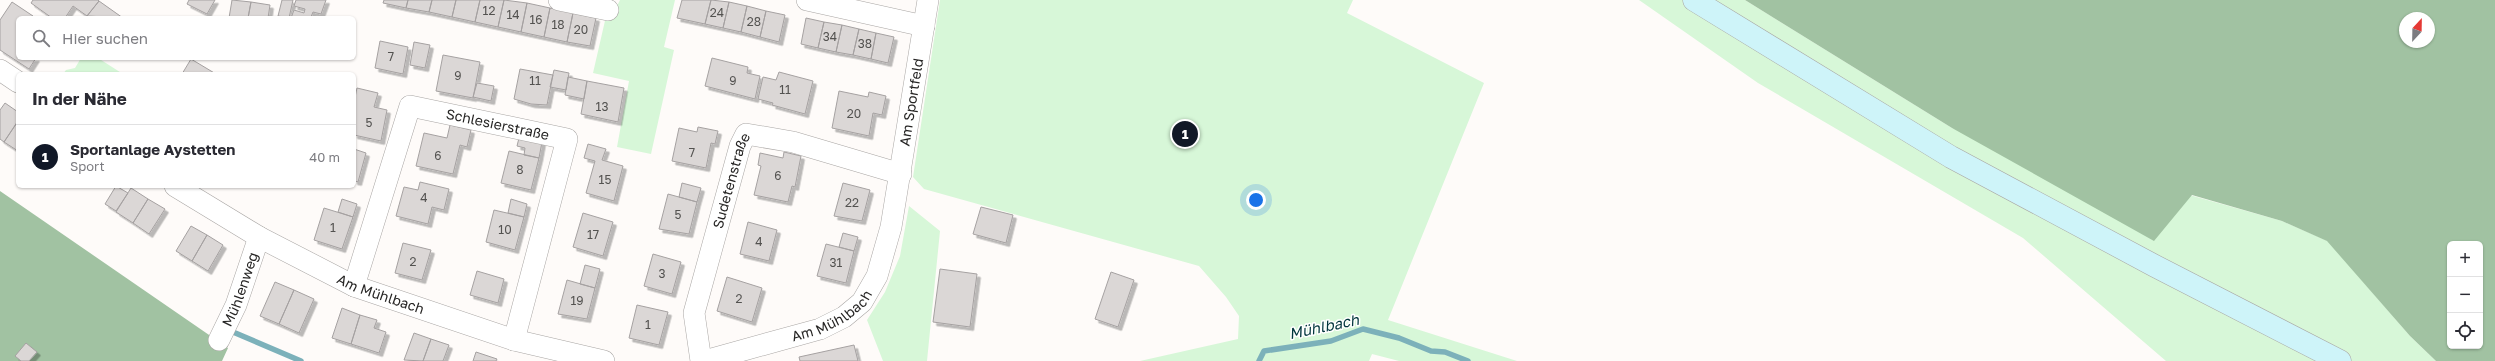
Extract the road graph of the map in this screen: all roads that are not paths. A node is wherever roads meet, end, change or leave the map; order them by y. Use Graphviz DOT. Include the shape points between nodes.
graph roads {
  1 [pos="559,0"];
  2 [pos="807,0"];
  3 [pos="928,0"];
  4 [pos="1694,0"];
  5 [pos="608,10"];
  6 [pos="924,26"];
  7 [pos="0,70"];
  8 [pos="16,81"];
  9 [pos="901,174"];
  10 [pos="178,188"];
  11 [pos="896,204"];
  12 [pos="259,238"];
  13 [pos="354,286"];
  14 [pos="219,340"];
  15 [pos="514,340"];
  16 [pos="604,361"];
  17 [pos="702,361"];
  18 [pos="2340,361"];
  1 -- 5 [label="street"];
  2 -- 6 [label="street"];
  3 -- 6 [label="street, Am Sportfeld"];
  4 -- 18 [label="main road" via="1951,157"];
  6 -- 9 [label="street, Am Sportfeld"];
  7 -- 8 [label="street"];
  9 -- 11 [label="street, Am Sportfeld"];
  9 -- 17 [label="street, Sudetenstraße" via="793,142 746,134 740,146 694,313"];
  10 -- 12 [label="street, Am Mühlbach"];
  11 -- 17 [label="street, Am Mühlbach" via="877,276 862,302 844,318 820,329"];
  12 -- 13 [label="street, Am Mühlbach"];
  12 -- 14 [label="street, Mühlenweg" via="236,305"];
  13 -- 15 [label="street, Am Mühlbach"];
  13 -- 15 [label="street, Schlesierstraße" via="410,106 566,139"];
  15 -- 16 [label="street, Am Mühlbach"];
}
